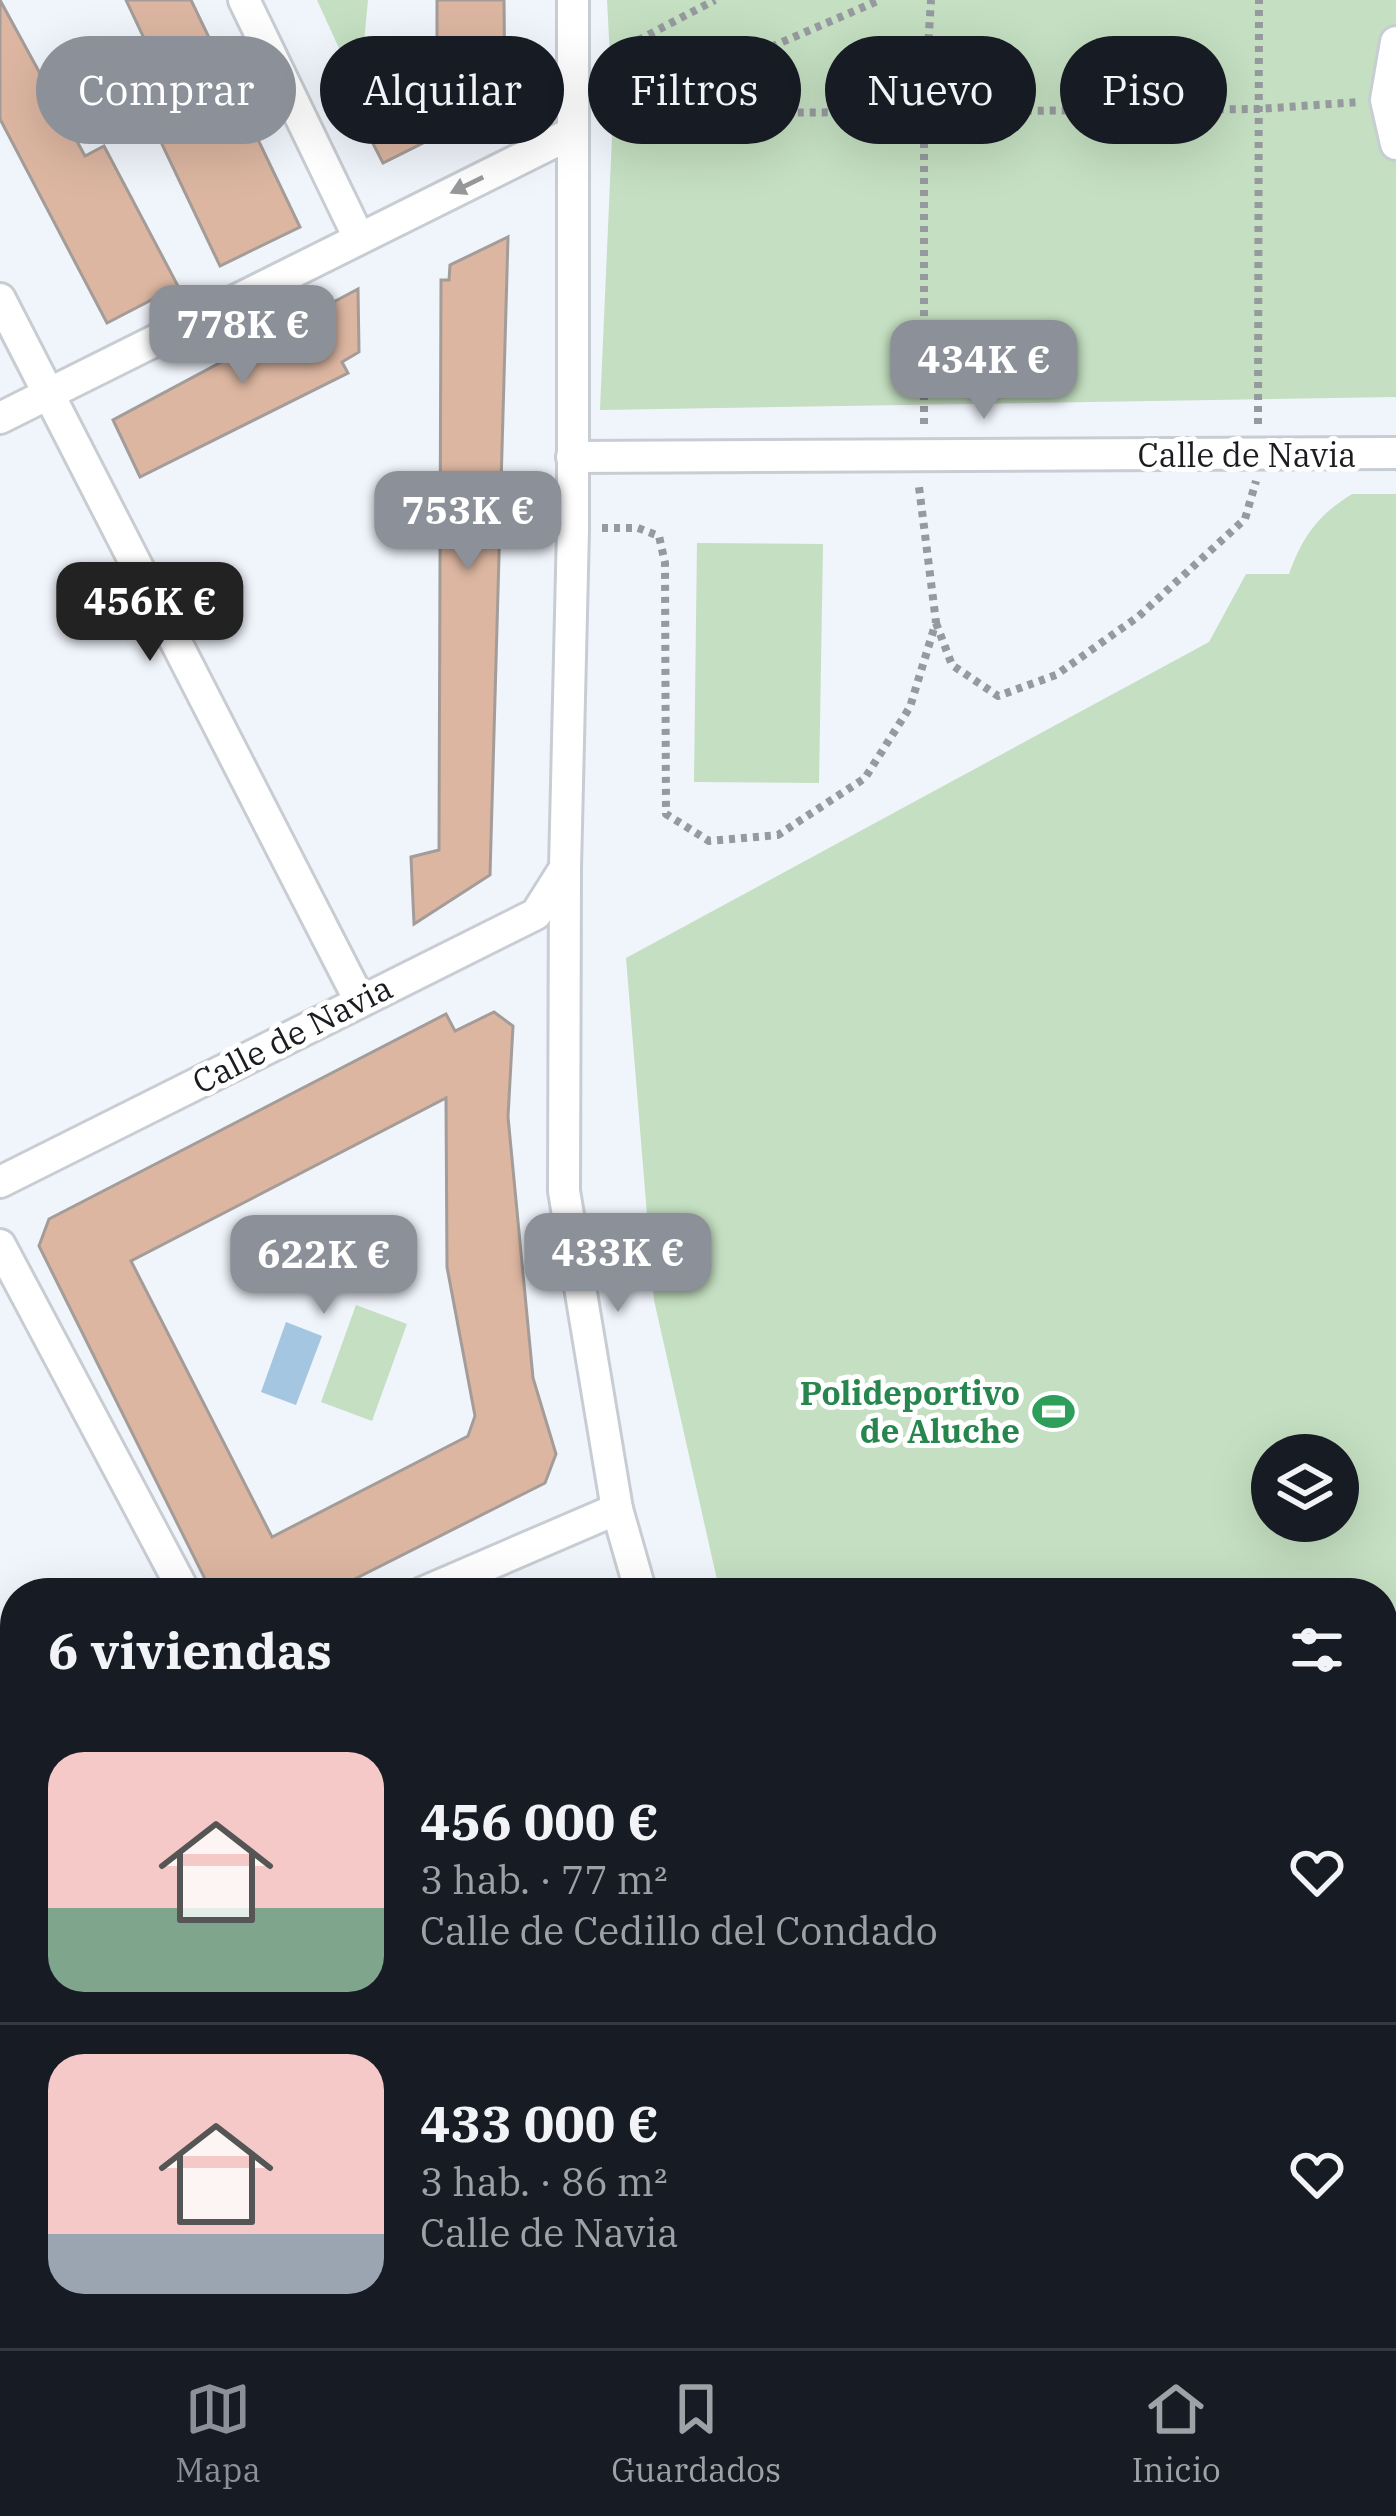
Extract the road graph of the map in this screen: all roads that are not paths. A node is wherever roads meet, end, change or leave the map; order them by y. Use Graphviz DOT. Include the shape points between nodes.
graph roads {
  1 [pos="244,0"];
  2 [pos="573,0"];
  3 [pos="1396,42"];
  4 [pos="572,134"];
  5 [pos="1396,144"];
  6 [pos="359,238"];
  7 [pos="0,299"];
  8 [pos="46,395"];
  9 [pos="0,418"];
  10 [pos="1396,453"];
  11 [pos="572,457"];
  12 [pos="565,868"];
  13 [pos="359,999"];
  14 [pos="0,1182"];
  15 [pos="0,1245"];
  16 [pos="617,1510"];
  17 [pos="177,1578"];
  18 [pos="457,1578"];
  19 [pos="637,1578"];
  1 -- 6 [label="street"];
  2 -- 4 [label="street"];
  3 -- 5 [label="street" via="1386,100"];
  4 -- 6 [label="street, one-way"];
  4 -- 11 [label="street"];
  6 -- 8 [label="street"];
  7 -- 8 [label="street"];
  8 -- 9 [label="street"];
  8 -- 13 [label="street"];
  10 -- 11 [label="street, Calle de Navia"];
  11 -- 12 [label="street"];
  12 -- 13 [label="street, Calle de Navia" via="536,914"];
  12 -- 16 [label="street" via="564,1191"];
  13 -- 14 [label="street, Calle de Navia"];
  15 -- 17 [label="street"];
  16 -- 18 [label="street"];
  16 -- 19 [label="street"];
}
